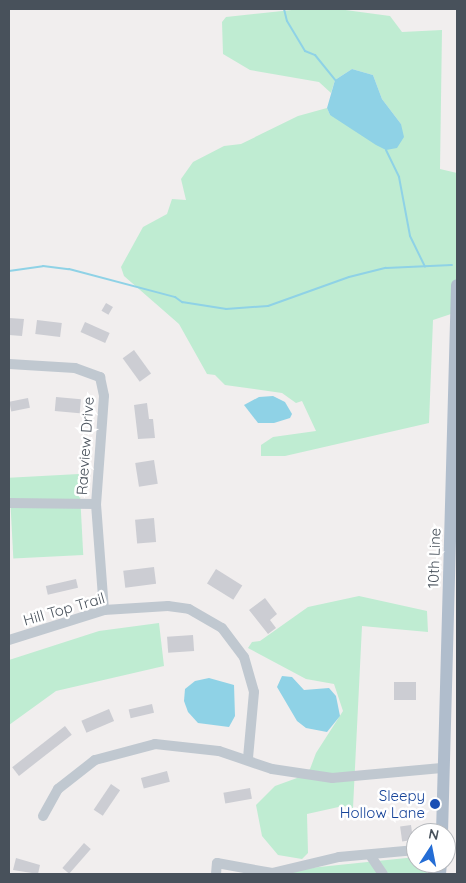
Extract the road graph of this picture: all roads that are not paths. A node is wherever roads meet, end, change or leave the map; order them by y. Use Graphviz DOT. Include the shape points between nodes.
graph roads {
  1 [pos="457,285"];
  2 [pos="9,364"];
  3 [pos="9,503"];
  4 [pos="96,504"];
  5 [pos="104,610"];
  6 [pos="9,640"];
  7 [pos="248,758"];
  8 [pos="442,768"];
  9 [pos="43,816"];
  10 [pos="442,823"];
  11 [pos="406,851"];
  12 [pos="370,854"];
  13 [pos="216,874"];
  14 [pos="383,874"];
  1 -- 8 [label="main road, 10th Line"];
  2 -- 4 [label="street, Raeview Drive" via="75,368 100,377 104,396"];
  3 -- 4 [label="street"];
  4 -- 5 [label="street, Raeview Drive"];
  5 -- 6 [label="street, Hill Top Trail"];
  5 -- 7 [label="street, Hill Top Trail" via="168,606 189,609 222,628 244,657 252,679 254,692"];
  7 -- 8 [label="street" via="272,768 332,778"];
  7 -- 9 [label="street" via="171,743 114,753 95,760 73,775 58,789"];
  8 -- 10 [label="main road, 10th Line"];
  11 -- 12 [label="street"];
  12 -- 13 [label="street" via="339,857 272,873 217,863"];
  12 -- 14 [label="street"];
}
